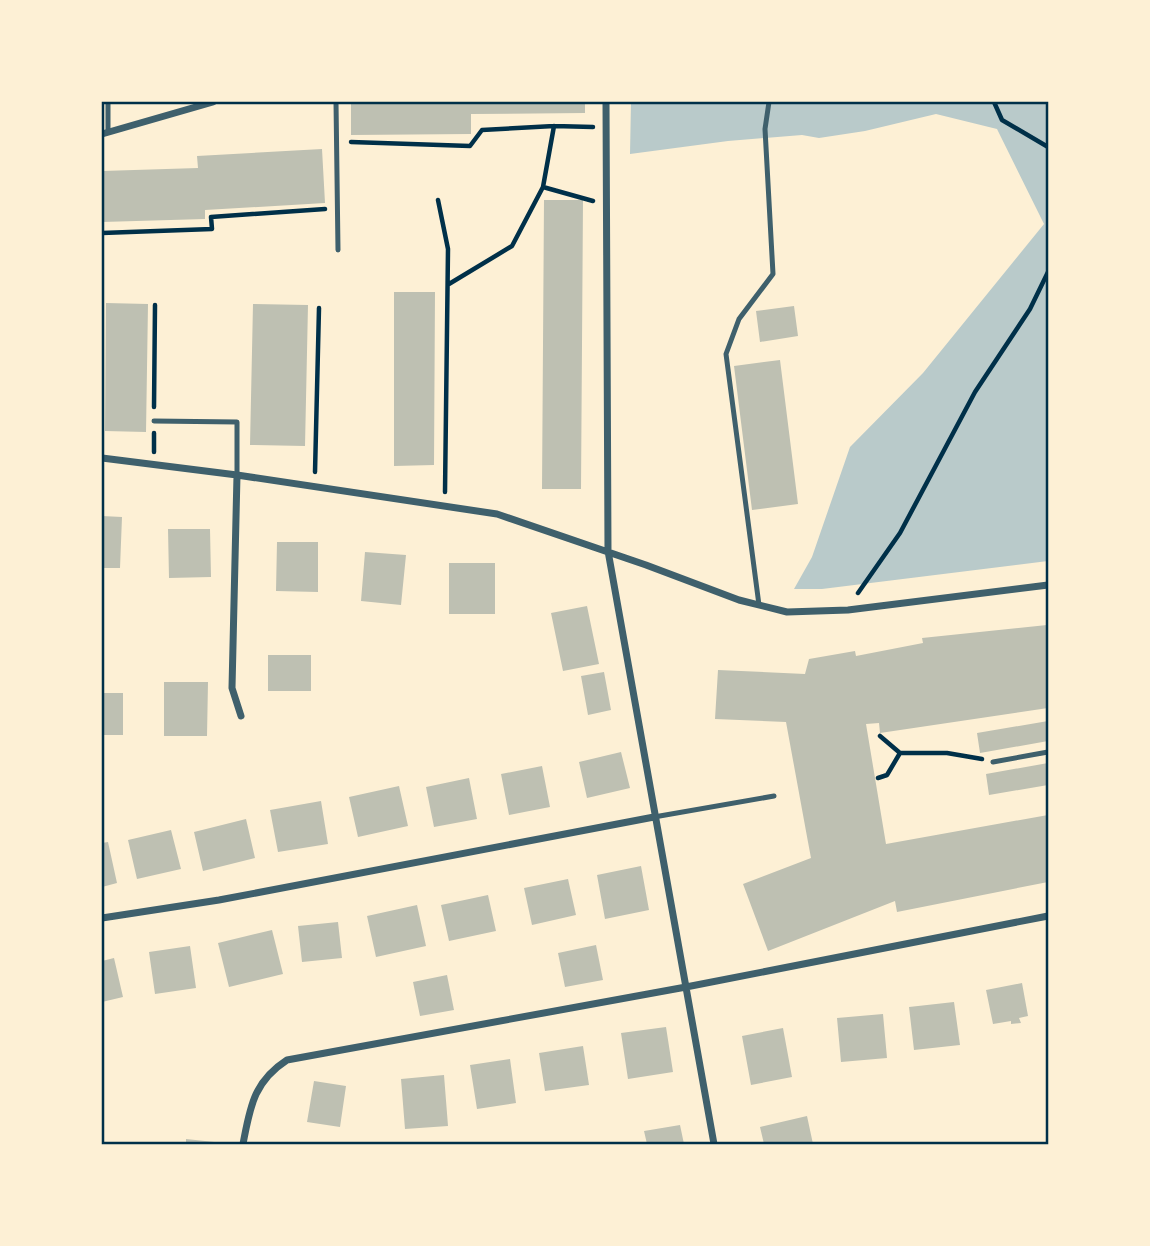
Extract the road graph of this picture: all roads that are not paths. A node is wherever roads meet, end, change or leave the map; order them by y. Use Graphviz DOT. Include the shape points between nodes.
graph roads {
  1 [pos="108,102"];
  2 [pos="213,102"];
  3 [pos="336,102"];
  4 [pos="606,102"];
  5 [pos="769,102"];
  6 [pos="105,133"];
  7 [pos="338,250"];
  8 [pos="154,421"];
  9 [pos="102,458"];
  10 [pos="237,475"];
  11 [pos="608,551"];
  12 [pos="1048,585"];
  13 [pos="759,605"];
  14 [pos="241,716"];
  15 [pos="1048,752"];
  16 [pos="993,762"];
  17 [pos="774,796"];
  18 [pos="654,817"];
  19 [pos="1048,916"];
  20 [pos="102,918"];
  21 [pos="686,987"];
  22 [pos="243,1144"];
  23 [pos="714,1144"];
  1 -- 6 [label="lane"];
  2 -- 6 [label="street"];
  3 -- 7 [label="lane"];
  4 -- 11 [label="street"];
  5 -- 13 [label="lane" via="765,129 773,274 739,319 726,354"];
  8 -- 10 [label="lane" via="237,422"];
  9 -- 10 [label="street"];
  10 -- 11 [label="street" via="497,514"];
  10 -- 14 [label="street" via="232,688"];
  11 -- 13 [label="street"];
  11 -- 18 [label="street"];
  12 -- 13 [label="street" via="848,610 787,612"];
  15 -- 16 [label="lane"];
  17 -- 18 [label="lane"];
  18 -- 20 [label="street" via="232,898"];
  18 -- 21 [label="street"];
  19 -- 21 [label="street"];
  21 -- 22 [label="street" via="287,1060 270,1071 251,1101"];
  21 -- 23 [label="street"];
}
